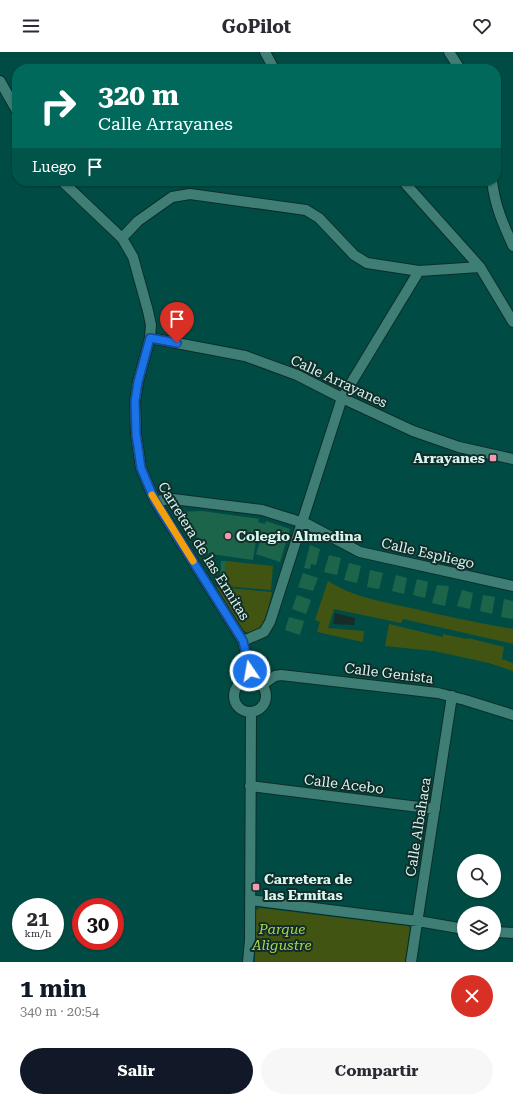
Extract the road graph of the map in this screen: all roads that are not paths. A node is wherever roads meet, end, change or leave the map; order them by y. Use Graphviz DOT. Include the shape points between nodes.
graph roads {
  1 [pos="265,52"];
  2 [pos="448,52"];
  3 [pos="271,64"];
  4 [pos="456,64"];
  5 [pos="0,81"];
  6 [pos="12,102"];
  7 [pos="68,186"];
  8 [pos="407,186"];
  9 [pos="493,186"];
  10 [pos="122,238"];
  11 [pos="513,246"];
  12 [pos="480,267"];
  13 [pos="419,271"];
  14 [pos="513,322"];
  15 [pos="150,338"];
  16 [pos="342,398"];
  17 [pos="513,459"];
  18 [pos="155,501"];
  19 [pos="302,523"];
  20 [pos="513,586"];
  21 [pos="243,641"];
  22 [pos="249,680"];
  23 [pos="262,686"];
  24 [pos="452,696"];
  25 [pos="251,712"];
  26 [pos="513,715"];
  27 [pos="250,786"];
  28 [pos="435,809"];
  29 [pos="250,900"];
  30 [pos="418,921"];
  31 [pos="457,928"];
  32 [pos="501,932"];
  33 [pos="513,933"];
  34 [pos="248,962"];
  35 [pos="411,962"];
  1 -- 3 [label="street"];
  2 -- 4 [label="street"];
  5 -- 6 [label="street"];
  7 -- 10 [label="street, Carretera de las Ermitas"];
  8 -- 12 [label="street"];
  9 -- 11 [label="street" via="499,216"];
  10 -- 13 [label="street" via="138,221 172,197 190,194 306,210 319,218 354,256 367,263"];
  10 -- 15 [label="street, Carretera de las Ermitas" via="135,265 148,311"];
  12 -- 13 [label="street"];
  12 -- 14 [label="street"];
  13 -- 16 [label="street"];
  15 -- 16 [label="street, Calle Arrayanes" via="245,356 297,375"];
  15 -- 18 [label="street, Carretera de las Ermitas" via="135,401 136,434 141,468"];
  16 -- 17 [label="street, Calle Arrayanes" via="413,431 459,447"];
  16 -- 19 [label="street"];
  18 -- 19 [label="street, Calle Espliego" via="173,499 245,507 268,511"];
  18 -- 21 [label="street, Carretera de las Ermitas"];
  19 -- 20 [label="street, Calle Espliego" via="360,552"];
  19 -- 21 [label="street" via="270,622 264,632"];
  21 -- 22 [label="street, Carretera de las Ermitas" via="250,671"];
  22 -- 23 [label="street"];
  22 -- 25 [label="street" via="240,684 234,692 234,697 241,709"];
  23 -- 24 [label="street, Calle Genista" via="275,676 281,675"];
  23 -- 25 [label="street" via="266,695 265,700 260,708"];
  24 -- 26 [label="street, Calle Genista"];
  24 -- 28 [label="street, Calle Albahaca"];
  25 -- 27 [label="street"];
  27 -- 28 [label="street, Calle Acebo"];
  27 -- 29 [label="street"];
  28 -- 30 [label="street, Calle Albahaca"];
  29 -- 30 [label="street"];
  29 -- 34 [label="street"];
  30 -- 31 [label="street"];
  30 -- 35 [label="street, Calle Albahaca"];
  32 -- 33 [label="street"];
}
